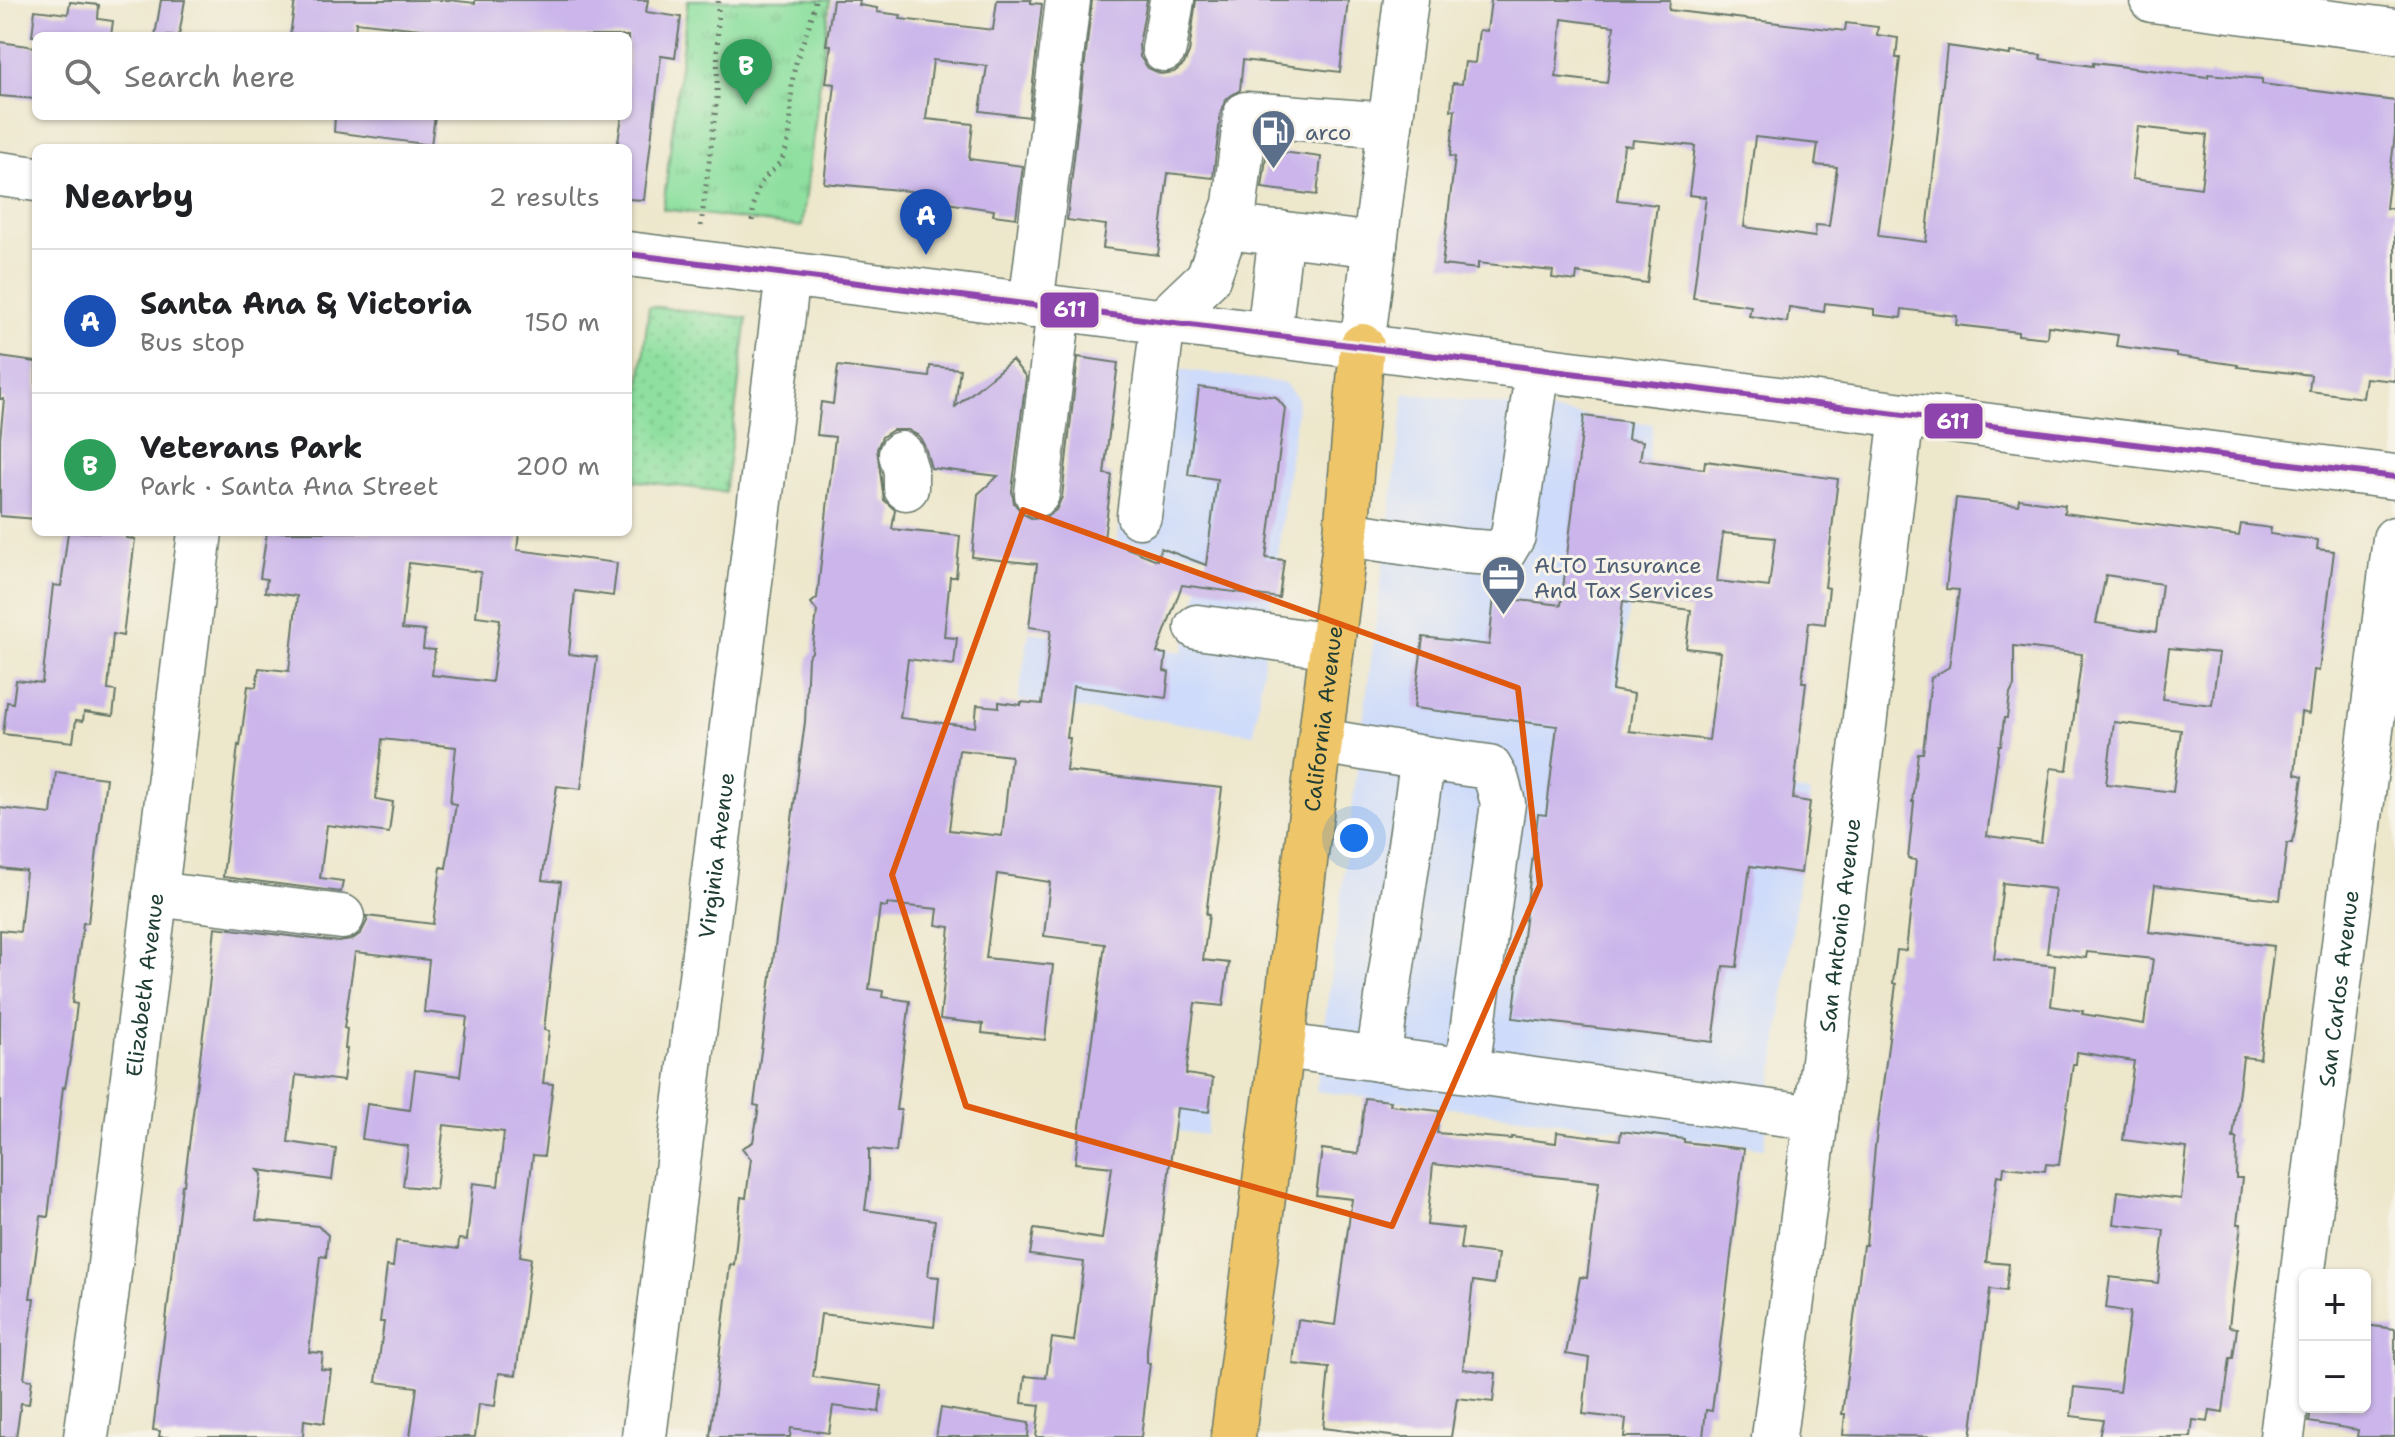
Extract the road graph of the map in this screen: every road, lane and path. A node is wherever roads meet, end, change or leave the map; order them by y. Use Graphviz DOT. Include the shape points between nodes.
graph roads {
  1 [pos="718,0"];
  2 [pos="815,0"];
  3 [pos="1068,0"];
  4 [pos="1172,0"];
  5 [pos="1406,0"];
  6 [pos="2152,0"];
  7 [pos="2395,31"];
  8 [pos="1164,49"];
  9 [pos="1390,125"];
  10 [pos="0,174"];
  11 [pos="32,178"];
  12 [pos="752,221"];
  13 [pos="1227,227"];
  14 [pos="1281,233"];
  15 [pos="1375,245"];
  16 [pos="632,255"];
  17 [pos="697,263"];
  18 [pos="788,275"];
  19 [pos="1045,308"];
  20 [pos="1163,321"];
  21 [pos="1269,334"];
  22 [pos="1362,346"];
  23 [pos="1538,368"];
  24 [pos="1902,415"];
  25 [pos="2395,477"];
  26 [pos="1037,494"];
  27 [pos="1139,516"];
  28 [pos="1346,534"];
  29 [pos="200,536"];
  30 [pos="2395,539"];
  31 [pos="1197,627"];
  32 [pos="1332,646"];
  33 [pos="1321,741"];
  34 [pos="1423,758"];
  35 [pos="155,894"];
  36 [pos="342,917"];
  37 [pos="1283,1046"];
  38 [pos="1378,1059"];
  39 [pos="1467,1070"];
  40 [pos="1816,1118"];
  41 [pos="86,1437"];
  42 [pos="644,1437"];
  43 [pos="1233,1437"];
  44 [pos="1774,1437"];
  45 [pos="2282,1437"];
  1 -- 17 [label="path" via="717,98"];
  2 -- 12 [label="path" via="794,71 787,146 756,192"];
  3 -- 19 [label="street"];
  4 -- 8 [label="street"];
  5 -- 9 [label="street, California Avenue"];
  6 -- 7 [label="street"];
  9 -- 13 [label="street" via="1246,114 1235,204"];
  9 -- 15 [label="street, California Avenue"];
  10 -- 11 [label="street"];
  13 -- 14 [label="street"];
  13 -- 20 [label="street" via="1208,278"];
  14 -- 15 [label="street"];
  14 -- 21 [label="street"];
  15 -- 22 [label="street, California Avenue"];
  16 -- 17 [label="street"];
  17 -- 18 [label="street"];
  18 -- 19 [label="street"];
  18 -- 42 [label="street, Virginia Avenue"];
  19 -- 20 [label="street"];
  19 -- 26 [label="street"];
  20 -- 21 [label="street"];
  20 -- 27 [label="street"];
  21 -- 22 [label="street"];
  22 -- 23 [label="street"];
  22 -- 28 [label="main road, California Avenue"];
  23 -- 24 [label="street"];
  23 -- 28 [label="street" via="1513,536 1504,551 1463,551"];
  24 -- 25 [label="street"];
  24 -- 40 [label="street, San Antonio Avenue"];
  28 -- 32 [label="main road, California Avenue"];
  29 -- 35 [label="street, Elizabeth Avenue"];
  30 -- 45 [label="street, San Carlos Avenue"];
  31 -- 32 [label="street"];
  32 -- 33 [label="main road, California Avenue"];
  33 -- 34 [label="street"];
  33 -- 37 [label="main road, California Avenue"];
  34 -- 38 [label="street"];
  34 -- 39 [label="street" via="1489,767 1503,803"];
  35 -- 36 [label="street"];
  35 -- 41 [label="street, Elizabeth Avenue"];
  37 -- 38 [label="street"];
  37 -- 43 [label="main road, California Avenue"];
  38 -- 39 [label="street"];
  39 -- 40 [label="street"];
  40 -- 44 [label="street, San Antonio Avenue"];
}
